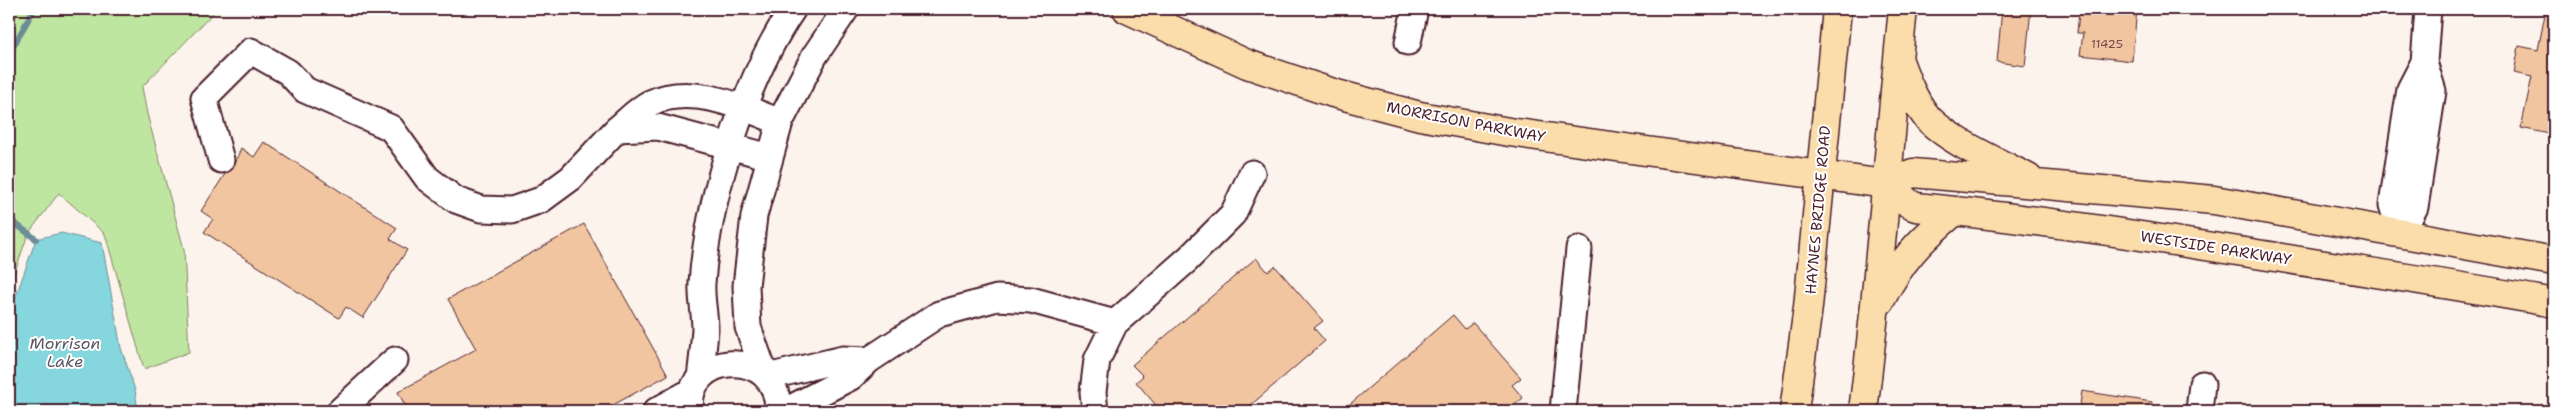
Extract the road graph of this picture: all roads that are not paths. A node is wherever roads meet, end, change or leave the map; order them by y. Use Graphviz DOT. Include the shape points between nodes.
graph roads {
  1 [pos="793,9"];
  2 [pos="846,9"];
  3 [pos="1127,9"];
  4 [pos="1415,9"];
  5 [pos="1837,9"];
  6 [pos="1903,9"];
  7 [pos="2428,9"];
  8 [pos="1408,42"];
  9 [pos="1898,57"];
  10 [pos="742,108"];
  11 [pos="780,122"];
  12 [pos="617,129"];
  13 [pos="731,146"];
  14 [pos="770,157"];
  15 [pos="221,160"];
  16 [pos="1252,173"];
  17 [pos="1820,174"];
  18 [pos="1885,184"];
  19 [pos="2039,184"];
  20 [pos="1955,211"];
  21 [pos="2401,234"];
  22 [pos="1579,249"];
  23 [pos="2554,262"];
  24 [pos="2554,303"];
  25 [pos="1876,308"];
  26 [pos="1115,323"];
  27 [pos="395,360"];
  28 [pos="869,360"];
  29 [pos="766,376"];
  30 [pos="2202,384"];
  31 [pos="694,393"];
  32 [pos="352,407"];
  33 [pos="656,411"];
  34 [pos="778,411"];
  35 [pos="785,411"];
  36 [pos="1095,411"];
  37 [pos="1564,411"];
  38 [pos="1794,411"];
  39 [pos="1863,411"];
  40 [pos="2199,411"];
  1 -- 10 [label="street"];
  2 -- 11 [label="street" via="815,55"];
  3 -- 17 [label="main road, MORRISON PARKWAY" via="1247,64 1333,93 1420,116 1509,132"];
  4 -- 8 [label="street"];
  5 -- 17 [label="main road, HAYNES BRIDGE ROAD"];
  6 -- 9 [label="main road"];
  7 -- 21 [label="street" via="2424,62 2433,91 2415,207"];
  9 -- 18 [label="main road"];
  9 -- 19 [label="main road" via="1909,89 1927,117 1950,135"];
  10 -- 11 [label="street"];
  10 -- 12 [label="street" via="689,95 663,98 649,104"];
  10 -- 13 [label="street"];
  11 -- 14 [label="street"];
  12 -- 13 [label="street" via="658,127"];
  12 -- 15 [label="street" via="571,178 541,200 512,210 481,209 456,200 427,178 391,128 305,90 288,72 252,51 204,98"];
  13 -- 14 [label="street"];
  13 -- 31 [label="street" via="714,208 702,284 705,328"];
  14 -- 29 [label="street" via="754,216 746,286 748,329"];
  16 -- 26 [label="street" via="1233,214"];
  17 -- 18 [label="main road"];
  17 -- 38 [label="main road, HAYNES BRIDGE ROAD" via="1808,307"];
  18 -- 19 [label="main road" via="1913,173"];
  18 -- 20 [label="main road, WESTSIDE PARKWAY" via="1911,205"];
  18 -- 25 [label="main road"];
  19 -- 21 [label="main road" via="2214,200"];
  20 -- 24 [label="main road, WESTSIDE PARKWAY" via="2128,233"];
  20 -- 25 [label="main road" via="1921,240 1896,271"];
  21 -- 23 [label="main road"];
  22 -- 37 [label="street"];
  25 -- 39 [label="main road"];
  26 -- 28 [label="street" via="1031,300 996,298 938,314"];
  26 -- 36 [label="street" via="1097,360 1093,392"];
  27 -- 32 [label="street"];
  28 -- 29 [label="street" via="843,359"];
  28 -- 35 [label="street" via="851,377"];
  29 -- 31 [label="street" via="753,367 725,364 711,369"];
  29 -- 34 [label="street" via="778,401"];
  30 -- 40 [label="street"];
  31 -- 33 [label="street"];
}
